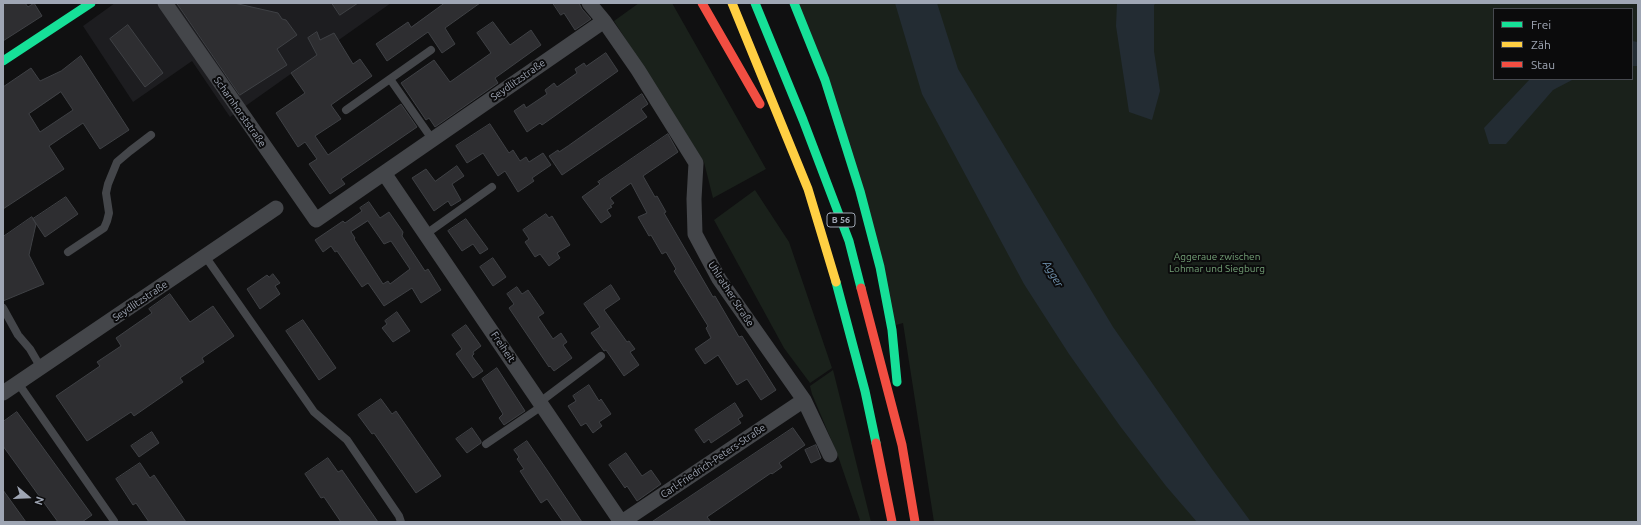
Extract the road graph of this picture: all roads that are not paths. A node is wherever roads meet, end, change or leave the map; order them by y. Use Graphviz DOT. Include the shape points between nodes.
graph roads {
  1 [pos="91,3"];
  2 [pos="165,3"];
  3 [pos="589,3"];
  4 [pos="702,3"];
  5 [pos="732,3"];
  6 [pos="755,3"];
  7 [pos="794,3"];
  8 [pos="604,21"];
  9 [pos="431,50"];
  10 [pos="3,61"];
  11 [pos="390,79"];
  12 [pos="762,109"];
  13 [pos="346,110"];
  14 [pos="151,135"];
  15 [pos="432,139"];
  16 [pos="384,173"];
  17 [pos="492,187"];
  18 [pos="276,208"];
  19 [pos="316,220"];
  20 [pos="426,234"];
  21 [pos="68,252"];
  22 [pos="204,256"];
  23 [pos="821,263"];
  24 [pos="3,308"];
  25 [pos="846,316"];
  26 [pos="601,356"];
  27 [pos="41,368"];
  28 [pos="18,384"];
  29 [pos="3,394"];
  30 [pos="804,400"];
  31 [pos="541,404"];
  32 [pos="486,444"];
  33 [pos="902,445"];
  34 [pos="830,454"];
  35 [pos="114,522"];
  36 [pos="401,522"];
  37 [pos="621,522"];
  38 [pos="892,522"];
  39 [pos="915,522"];
  1 -- 10 [label="main road"];
  2 -- 19 [label="street, Scharnhorststraße"];
  3 -- 8 [label="street, Uhlrather Straße"];
  4 -- 12 [label="main road" via="756,94"];
  5 -- 25 [label="main road, B 56" via="808,189"];
  6 -- 33 [label="main road, B 56" via="849,241"];
  7 -- 33 [label="main road" via="825,80 860,191 880,267 892,330"];
  8 -- 15 [label="street, Seydlitzstraße"];
  8 -- 30 [label="street, Uhlrather Straße" via="696,163 695,234 719,279"];
  9 -- 11 [label="lane"];
  11 -- 13 [label="lane"];
  11 -- 15 [label="lane"];
  14 -- 21 [label="lane" via="117,162 106,193 109,213 104,228"];
  15 -- 16 [label="street, Seydlitzstraße"];
  16 -- 19 [label="street, Seydlitzstraße"];
  16 -- 20 [label="street, Freiheit"];
  17 -- 20 [label="lane"];
  18 -- 22 [label="street, Seydlitzstraße"];
  20 -- 31 [label="street, Freiheit"];
  22 -- 27 [label="street, Seydlitzstraße"];
  22 -- 36 [label="lane" via="314,412 346,440"];
  23 -- 25 [label="main road"];
  24 -- 27 [label="lane"];
  25 -- 38 [label="main road, B 56"];
  26 -- 31 [label="lane"];
  27 -- 28 [label="street, Seydlitzstraße"];
  28 -- 29 [label="street, Seydlitzstraße"];
  28 -- 35 [label="lane"];
  30 -- 34 [label="street, Uhlrather Straße"];
  30 -- 37 [label="street, Carl-Friedrich-Peters-Straße"];
  31 -- 32 [label="lane"];
  31 -- 37 [label="street, Freiheit"];
  33 -- 39 [label="main road, B 56"];
}
